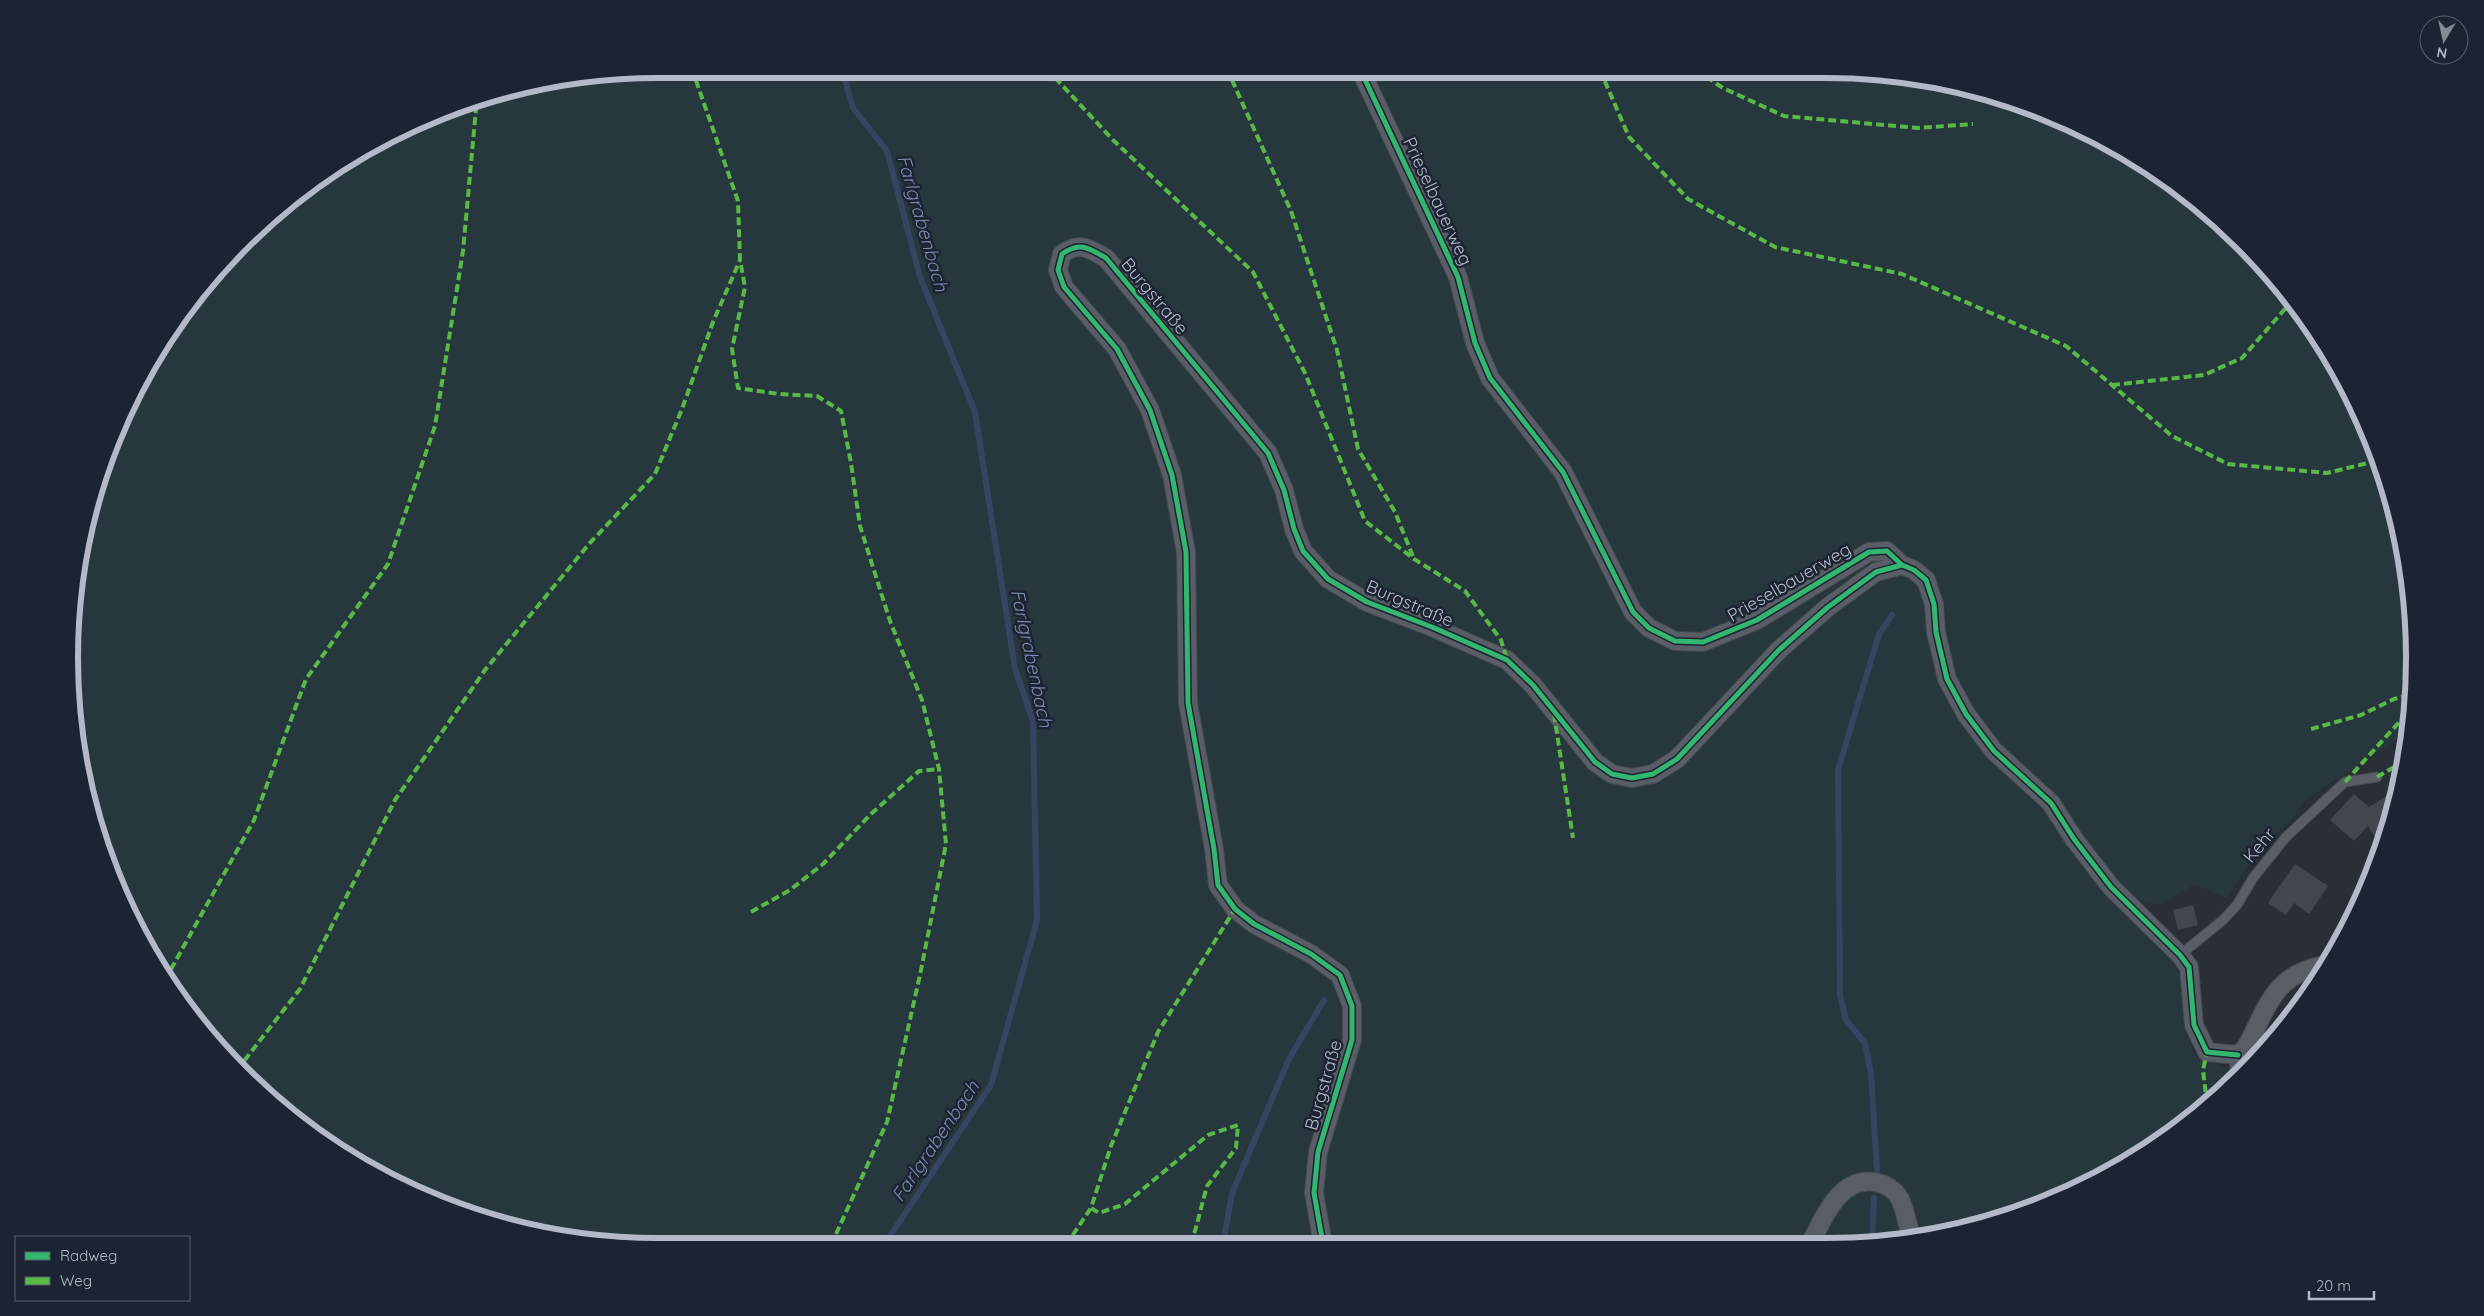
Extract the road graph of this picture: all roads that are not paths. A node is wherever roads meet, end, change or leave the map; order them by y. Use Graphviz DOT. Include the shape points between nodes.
graph roads {
  1 [pos="1363,77"];
  2 [pos="1902,565"];
  3 [pos="2376,777"];
  4 [pos="2180,955"];
  5 [pos="2318,966"];
  6 [pos="2238,1055"];
  7 [pos="2239,1065"];
  8 [pos="1910,1233"];
  9 [pos="1322,1238"];
  10 [pos="1813,1238"];
  1 -- 2 [label="street, Prieselbauerweg" via="1458,278 1475,343 1490,378 1563,472 1633,612 1649,628 1676,641 1703,642 1757,620 1869,552 1887,551"];
  2 -- 4 [label="street, Prieselbauerweg" via="1926,580 1934,604 1936,632 1947,678 1966,714 1994,750 2051,803 2111,887"];
  2 -- 9 [label="street, Burgstraße" via="1876,572 1828,607 1779,650 1677,759 1653,774 1632,778 1612,774 1595,762 1533,685 1507,660 1367,602 1328,579 1303,551 1284,490 1268,453 1106,258 1086,247 1072,246 1062,254 1058,270 1064,287 1117,350 1150,410 1172,475 1186,552 1188,703 1218,885 1235,909 1254,924 1311,954 1340,976 1352,1006 1352,1040 1318,1152 1314,1194"];
  3 -- 4 [label="lane, Kehr" via="2345,782 2286,837 2253,878 2237,906"];
  4 -- 6 [label="street" via="2189,967 2194,1025 2207,1052"];
  5 -- 6 [label="street" via="2306,968 2284,982 2266,1007 2245,1049"];
  6 -- 7 [label="street"];
  8 -- 10 [label="street" via="1899,1199 1891,1189 1870,1181 1854,1183 1842,1192"];
}
